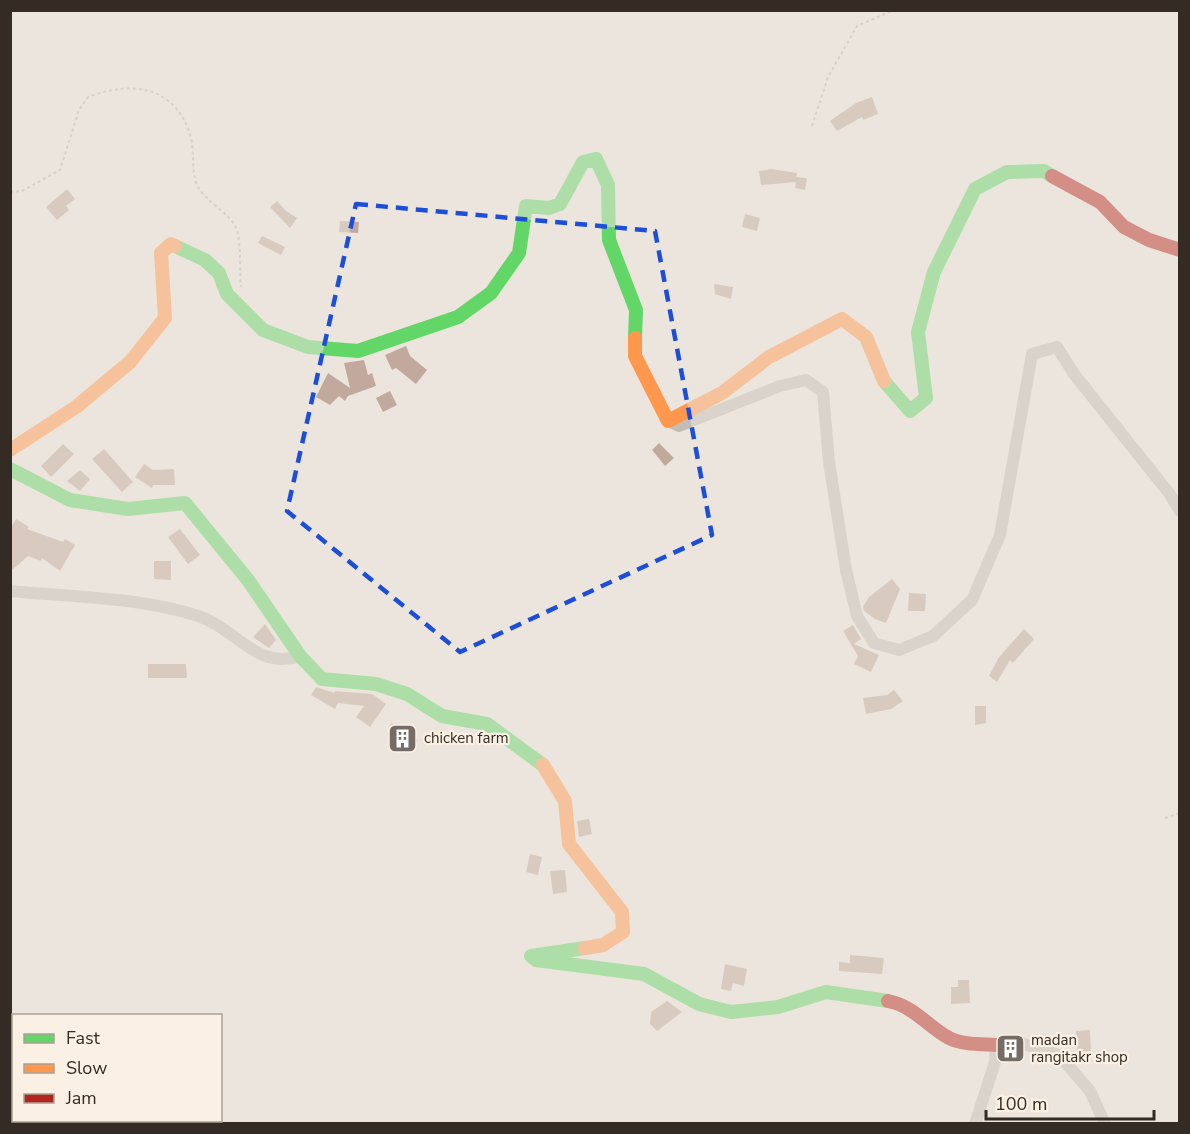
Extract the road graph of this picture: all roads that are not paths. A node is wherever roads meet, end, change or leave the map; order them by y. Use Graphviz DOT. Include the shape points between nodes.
graph roads {
  1 [pos="1179,250"];
  2 [pos="668,421"];
  3 [pos="10,450"];
  4 [pos="10,469"];
  5 [pos="1179,512"];
  6 [pos="10,591"];
  7 [pos="300,656"];
  8 [pos="996,1045"];
  9 [pos="975,1124"];
  10 [pos="1105,1124"];
  1 -- 2 [label="street" via="1149,240 1125,226 1100,202 1044,171 1007,172 975,189 934,272 918,332 926,398 910,411 886,385 866,337 842,319 769,357 722,393"];
  2 -- 3 [label="street" via="635,356 636,310 609,240 608,185 596,159 584,162 560,204 549,208 526,206 519,253 491,293 458,317 358,351 308,347 262,330 227,294 219,273 205,260 171,244 161,253 165,318 130,362 76,407"];
  2 -- 5 [label="street" via="679,426 780,386 806,380 823,392 829,462 857,616 874,643 899,650 933,636 972,600 1000,535 1032,354 1057,347 1074,374 1163,484"];
  4 -- 7 [label="street" via="70,500 128,509 185,503 229,556"];
  6 -- 7 [label="street" via="105,599 199,616 266,658 286,661"];
  7 -- 8 [label="street" via="322,679 376,684 407,694 442,716 487,724 540,762 564,801 569,844 622,912 623,932 602,946 531,956 536,960 644,974 699,1004 731,1012 777,1007 826,993 864,996 904,1004 949,1038"];
  8 -- 9 [label="street" via="995,1062"];
  8 -- 10 [label="street" via="1011,1040 1059,1055 1090,1091"];
}
